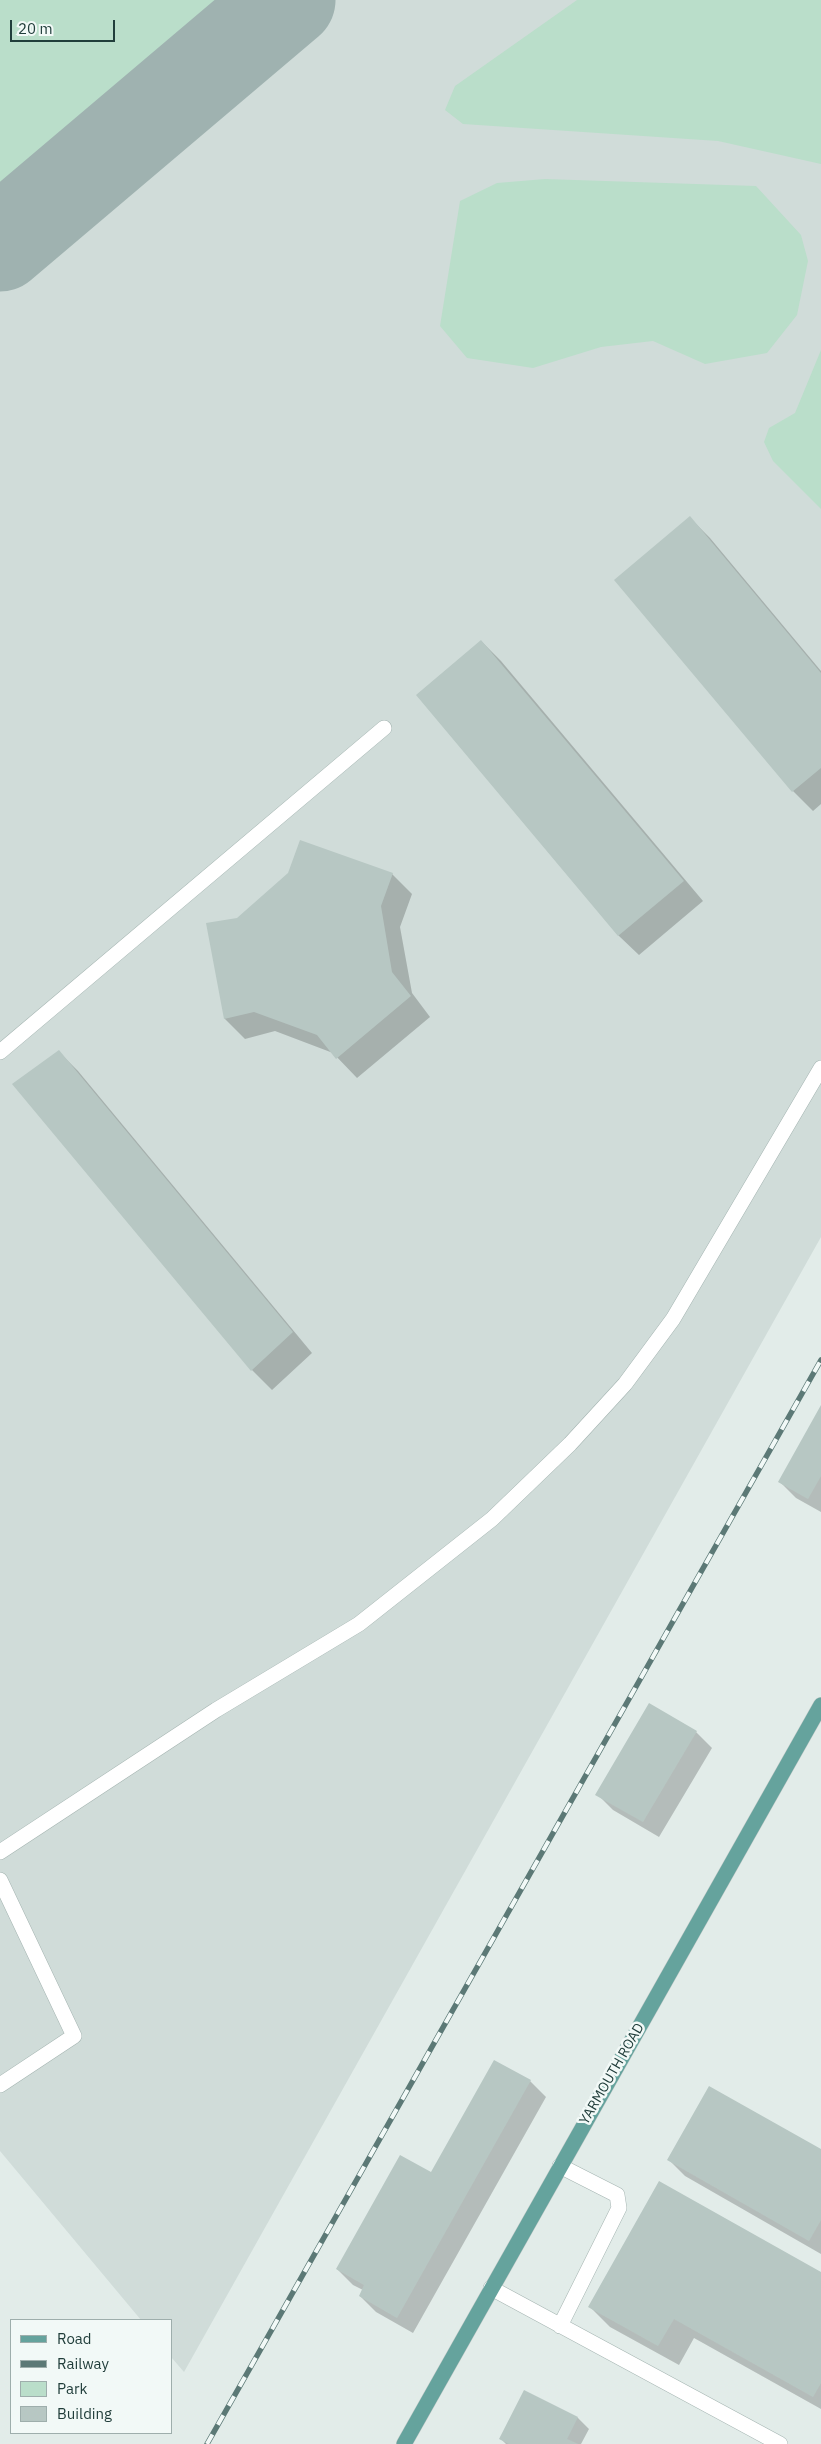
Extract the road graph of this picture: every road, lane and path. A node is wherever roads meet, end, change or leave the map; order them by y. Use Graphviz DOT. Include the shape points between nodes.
graph roads {
  1 [pos="384,728"];
  2 [pos="0,1052"];
  3 [pos="821,1068"];
  4 [pos="821,1705"];
  5 [pos="0,1852"];
  6 [pos="0,1880"];
  7 [pos="0,2085"];
  8 [pos="560,2166"];
  9 [pos="491,2288"];
  10 [pos="560,2326"];
  11 [pos="404,2444"];
  12 [pos="780,2444"];
  1 -- 2 [label="lane"];
  3 -- 5 [label="lane" via="673,1319 625,1384 570,1444 492,1519 359,1624 216,1710"];
  4 -- 8 [label="main road, YARMOUTH ROAD"];
  6 -- 7 [label="lane" via="74,2036"];
  8 -- 9 [label="main road, YARMOUTH ROAD"];
  8 -- 10 [label="lane" via="617,2195 619,2208"];
  9 -- 10 [label="lane"];
  9 -- 11 [label="main road, YARMOUTH ROAD"];
  10 -- 12 [label="lane"];
}
